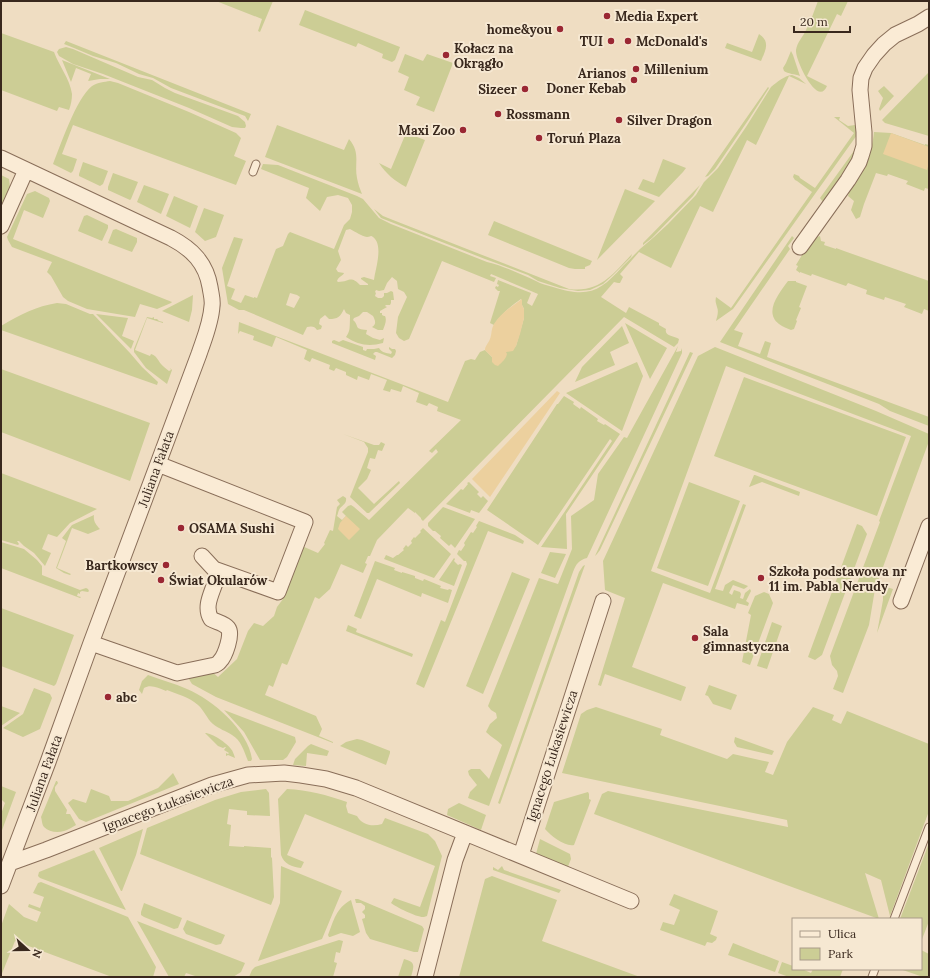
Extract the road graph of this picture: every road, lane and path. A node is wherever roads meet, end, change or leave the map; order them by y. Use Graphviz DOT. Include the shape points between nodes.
graph roads {
  1 [pos="929,17"];
  2 [pos="1,158"];
  3 [pos="256,164"];
  4 [pos="26,170"];
  5 [pos="253,172"];
  6 [pos="1,226"];
  7 [pos="800,247"];
  8 [pos="158,464"];
  9 [pos="929,526"];
  10 [pos="202,556"];
  11 [pos="216,583"];
  12 [pos="603,601"];
  13 [pos="901,601"];
  14 [pos="91,643"];
  15 [pos="929,827"];
  16 [pos="465,834"];
  17 [pos="521,855"];
  18 [pos="10,864"];
  19 [pos="1,886"];
  20 [pos="631,901"];
  21 [pos="894,918"];
  22 [pos="425,977"];
  1 -- 7 [label="street" via="895,35 884,44 865,68 860,90 864,146 859,162"];
  2 -- 4 [label="street, Juliana Fałata"];
  3 -- 5 [label="lane"];
  4 -- 6 [label="street"];
  4 -- 8 [label="street, Juliana Fałata" via="183,244 197,258 209,278 212,298 210,318"];
  8 -- 10 [label="street" via="305,522 278,592 214,569"];
  8 -- 14 [label="street, Juliana Fałata"];
  9 -- 13 [label="street"];
  11 -- 14 [label="street" via="207,610 211,618 227,627 230,635 220,662 215,665 177,673"];
  12 -- 17 [label="street, Ignacego Łukasiewicza"];
  14 -- 18 [label="street, Juliana Fałata"];
  15 -- 21 [label="lane"];
  16 -- 17 [label="street, Ignacego Łukasiewicza"];
  16 -- 18 [label="street, Ignacego Łukasiewicza" via="337,782 294,774 261,774 212,785"];
  16 -- 22 [label="street" via="455,860"];
  17 -- 20 [label="street"];
  18 -- 19 [label="street, Juliana Fałata"];
}
